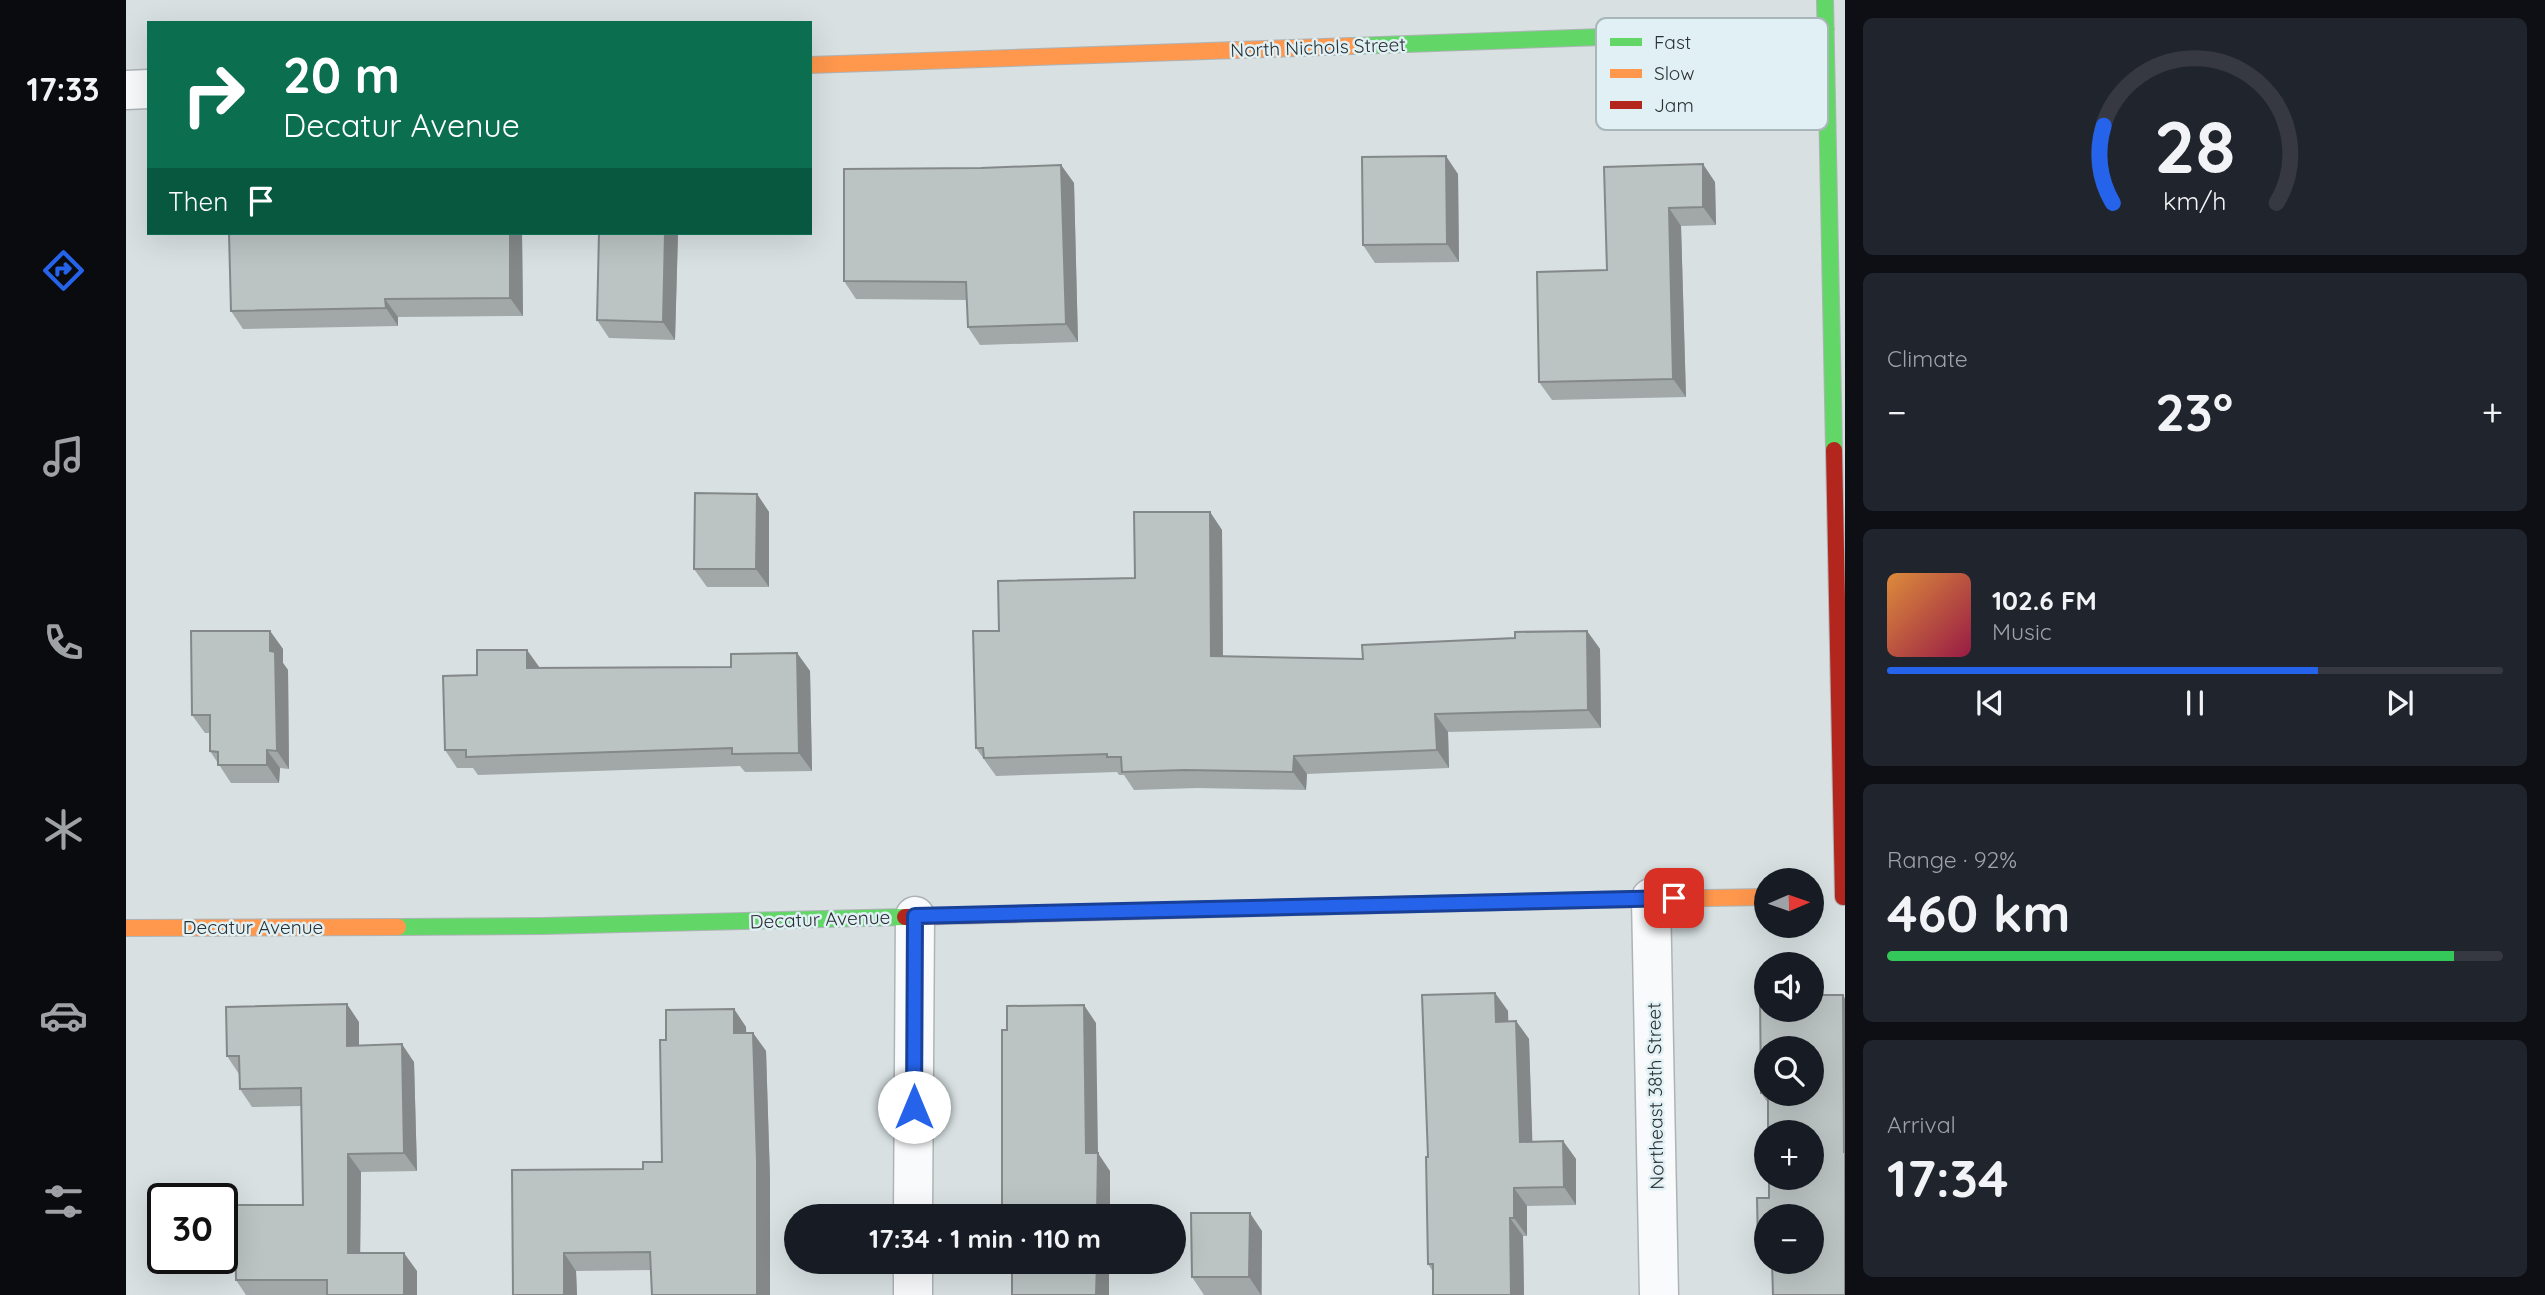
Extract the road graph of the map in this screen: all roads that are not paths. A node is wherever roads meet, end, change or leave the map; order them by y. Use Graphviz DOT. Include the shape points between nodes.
graph roads {
  1 [pos="1825,0"];
  2 [pos="1826,18"];
  3 [pos="1596,37"];
  4 [pos="812,65"];
  5 [pos="147,89"];
  6 [pos="126,90"];
  7 [pos="1828,125"];
  8 [pos="1754,897"];
  9 [pos="1824,897"];
  10 [pos="1844,897"];
  11 [pos="1651,898"];
  12 [pos="915,916"];
  13 [pos="126,928"];
  14 [pos="913,1204"];
  15 [pos="913,1274"];
  16 [pos="913,1295"];
  17 [pos="1659,1295"];
  1 -- 2 [label="street"];
  3 -- 4 [label="street, North Nichols Street"];
  5 -- 6 [label="street"];
  7 -- 10 [label="street"];
  8 -- 11 [label="street, Decatur Avenue"];
  9 -- 10 [label="street"];
  11 -- 12 [label="street, Decatur Avenue"];
  11 -- 17 [label="street, Northeast 38th Street"];
  12 -- 13 [label="street, Decatur Avenue" via="543,926"];
  12 -- 14 [label="street"];
  15 -- 16 [label="street"];
}
